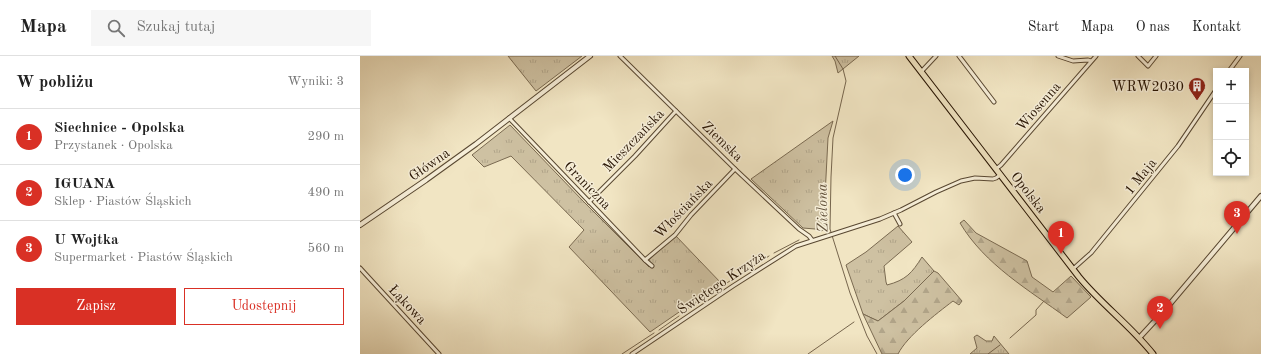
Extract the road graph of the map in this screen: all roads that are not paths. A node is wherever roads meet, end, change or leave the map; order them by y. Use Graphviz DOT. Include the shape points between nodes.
graph roads {
  1 [pos="590,56"];
  2 [pos="620,56"];
  3 [pos="908,56"];
  4 [pos="936,56"];
  5 [pos="959,56"];
  6 [pos="1058,56"];
  7 [pos="1096,56"];
  8 [pos="1138,56"];
  9 [pos="1156,56"];
  10 [pos="1240,56"];
  11 [pos="1091,61"];
  12 [pos="1231,68"];
  13 [pos="921,72"];
  14 [pos="1213,94"];
  15 [pos="994,102"];
  16 [pos="676,111"];
  17 [pos="509,118"];
  18 [pos="735,169"];
  19 [pos="996,169"];
  20 [pos="1000,175"];
  21 [pos="1261,196"];
  22 [pos="588,202"];
  23 [pos="894,213"];
  24 [pos="900,224"];
  25 [pos="360,225"];
  26 [pos="812,240"];
  27 [pos="645,260"];
  28 [pos="652,266"];
  29 [pos="360,268"];
  30 [pos="1073,270"];
  31 [pos="1140,338"];
  32 [pos="439,354"];
  33 [pos="632,354"];
  34 [pos="1153,354"];
  1 -- 17 [label="street, Główna"];
  2 -- 16 [label="street, Ziemska"];
  3 -- 13 [label="main road, Opolska"];
  4 -- 13 [label="street"];
  5 -- 15 [label="street"];
  6 -- 11 [label="street" via="1073,61"];
  7 -- 11 [label="street, Wiosenna"];
  8 -- 9 [label="street" via="1148,66"];
  10 -- 12 [label="street"];
  11 -- 19 [label="street, Wiosenna"];
  13 -- 19 [label="main road, Opolska"];
  14 -- 30 [label="street, 1 Maja" via="1178,146 1091,253"];
  16 -- 18 [label="street, Ziemska"];
  16 -- 22 [label="street, Mieszczańska"];
  17 -- 22 [label="street, Graniczna"];
  17 -- 25 [label="street, Główna"];
  18 -- 26 [label="street, Ziemska"];
  18 -- 27 [label="street, Włościańska" via="675,235"];
  19 -- 20 [label="main road, Opolska"];
  20 -- 23 [label="street" via="993,179 961,180"];
  20 -- 30 [label="main road, Opolska"];
  21 -- 31 [label="street"];
  22 -- 27 [label="street, Graniczna"];
  23 -- 24 [label="street"];
  23 -- 26 [label="street, Świętego Krzyża"];
  26 -- 33 [label="street, Świętego Krzyża" via="796,246 758,269"];
  27 -- 28 [label="street, Graniczna"];
  29 -- 32 [label="street, Łąkowa"];
  30 -- 31 [label="main road, Opolska"];
  31 -- 34 [label="main road, Opolska"];
}
